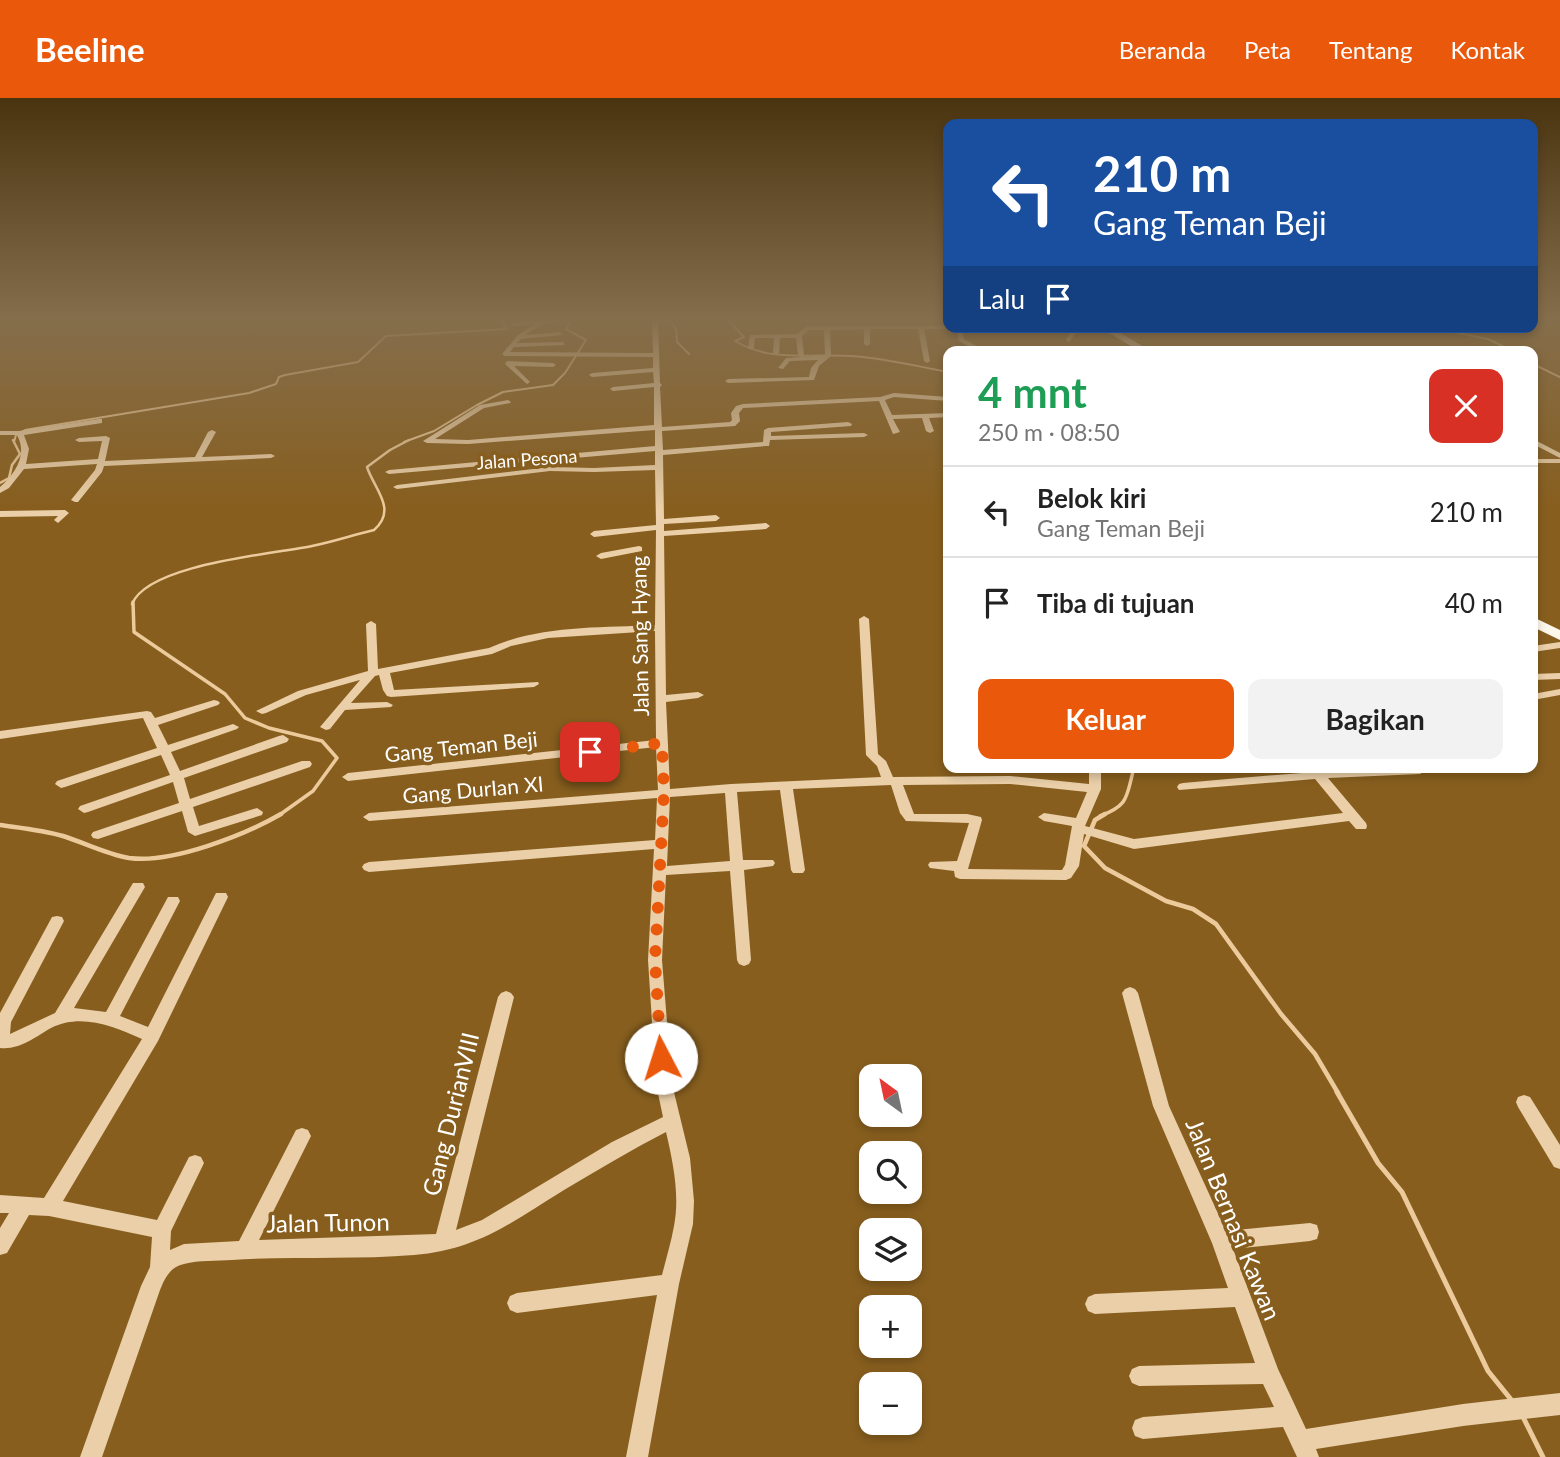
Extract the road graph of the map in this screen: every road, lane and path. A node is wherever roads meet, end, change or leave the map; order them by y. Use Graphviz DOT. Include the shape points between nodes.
graph roads {
  1 [pos="659,381"];
  2 [pos="659,385"];
  3 [pos="613,389"];
  4 [pos="881,399"];
  5 [pos="943,399"];
  6 [pos="508,402"];
  7 [pos="943,415"];
  8 [pos="925,416"];
  9 [pos="888,417"];
  10 [pos="99,421"];
  11 [pos="848,424"];
  12 [pos="659,428"];
  13 [pos="930,431"];
  14 [pos="212,432"];
  15 [pos="896,432"];
  16 [pos="0,433"];
  17 [pos="19,433"];
  18 [pos="864,435"];
  19 [pos="79,440"];
  20 [pos="766,441"];
  21 [pos="1538,444"];
  22 [pos="659,450"];
  23 [pos="271,456"];
  24 [pos="770,457"];
  25 [pos="1560,458"];
  26 [pos="197,460"];
  27 [pos="1538,460"];
  28 [pos="101,463"];
  29 [pos="21,467"];
  30 [pos="660,467"];
  31 [pos="389,472"];
  32 [pos="397,487"];
  33 [pos="0,491"];
  34 [pos="75,500"];
  35 [pos="0,514"];
  36 [pos="716,518"];
  37 [pos="58,520"];
  38 [pos="766,526"];
  39 [pos="660,528"];
  40 [pos="594,534"];
  41 [pos="639,549"];
  42 [pos="600,556"];
  43 [pos="864,619"];
  44 [pos="371,624"];
  45 [pos="1538,624"];
  46 [pos="659,628"];
  47 [pos="1560,636"];
  48 [pos="1560,645"];
  49 [pos="1538,648"];
  50 [pos="376,673"];
  51 [pos="1560,676"];
  52 [pos="1538,677"];
  53 [pos="534,684"];
  54 [pos="1560,692"];
  55 [pos="698,695"];
  56 [pos="1538,695"];
  57 [pos="660,699"];
  58 [pos="214,703"];
  59 [pos="387,705"];
  60 [pos="342,707"];
  61 [pos="262,711"];
  62 [pos="152,723"];
  63 [pos="233,727"];
  64 [pos="326,727"];
  65 [pos="0,735"];
  66 [pos="283,739"];
  67 [pos="662,743"];
  68 [pos="164,750"];
  69 [pos="306,764"];
  70 [pos="1044,773"];
  71 [pos="1095,773"];
  72 [pos="1359,773"];
  73 [pos="1318,775"];
  74 [pos="177,777"];
  75 [pos="348,777"];
  76 [pos="892,781"];
  77 [pos="61,784"];
  78 [pos="1045,784"];
  79 [pos="786,785"];
  80 [pos="1183,787"];
  81 [pos="1095,789"];
  82 [pos="731,791"];
  83 [pos="664,792"];
  84 [pos="187,805"];
  85 [pos="84,809"];
  86 [pos="257,811"];
  87 [pos="369,817"];
  88 [pos="1044,817"];
  89 [pos="1081,827"];
  90 [pos="98,835"];
  91 [pos="661,844"];
  92 [pos="768,863"];
  93 [pos="737,864"];
  94 [pos="935,865"];
  95 [pos="961,866"];
  96 [pos="369,867"];
  97 [pos="798,870"];
  98 [pos="659,871"];
  99 [pos="138,887"];
  100 [pos="221,897"];
  101 [pos="173,901"];
  102 [pos="57,922"];
  103 [pos="744,960"];
  104 [pos="1130,993"];
  105 [pos="506,997"];
  106 [pos="60,1018"];
  107 [pos="110,1018"];
  108 [pos="152,1036"];
  109 [pos="1524,1102"];
  110 [pos="671,1121"];
  111 [pos="302,1136"];
  112 [pos="1560,1161"];
  113 [pos="195,1163"];
  114 [pos="0,1204"];
  115 [pos="24,1205"];
  116 [pos="49,1207"];
  117 [pos="162,1230"];
  118 [pos="1310,1232"];
  119 [pos="1221,1241"];
  120 [pos="443,1243"];
  121 [pos="0,1245"];
  122 [pos="243,1250"];
  123 [pos="160,1268"];
  124 [pos="668,1284"];
  125 [pos="1240,1297"];
  126 [pos="517,1303"];
  127 [pos="1095,1304"];
  128 [pos="1269,1373"];
  129 [pos="1139,1376"];
  130 [pos="1560,1404"];
  131 [pos="1289,1416"];
  132 [pos="1143,1428"];
  133 [pos="1304,1449"];
  134 [pos="91,1457"];
  135 [pos="637,1457"];
  1 -- 2 [label="street, Jalan Sang Hyang"];
  2 -- 3 [label="street"];
  2 -- 12 [label="street, Jalan Sang Hyang"];
  4 -- 5 [label="street" via="894,395"];
  4 -- 9 [label="street"];
  4 -- 12 [label="street" via="743,405 732,424"];
  6 -- 12 [label="street" via="482,406 427,441"];
  7 -- 8 [label="street"];
  8 -- 9 [label="street"];
  8 -- 13 [label="street"];
  9 -- 15 [label="street"];
  10 -- 17 [label="street"];
  11 -- 20 [label="street" via="768,430"];
  12 -- 22 [label="street, Jalan Sang Hyang"];
  14 -- 26 [label="street"];
  16 -- 17 [label="street"];
  17 -- 29 [label="street" via="26,451"];
  18 -- 20 [label="street"];
  19 -- 28 [label="street" via="106,438"];
  20 -- 22 [label="street"];
  20 -- 24 [label="street"];
  21 -- 25 [label="street"];
  22 -- 30 [label="street, Jalan Sang Hyang"];
  22 -- 31 [label="street"];
  23 -- 26 [label="street"];
  25 -- 27 [label="street"];
  26 -- 28 [label="street"];
  28 -- 29 [label="street"];
  28 -- 34 [label="street"];
  29 -- 33 [label="street"];
  30 -- 32 [label="street, Jalan Pesona" via="550,469"];
  30 -- 39 [label="street, Jalan Sang Hyang"];
  35 -- 37 [label="street" via="65,513"];
  36 -- 39 [label="street"];
  38 -- 39 [label="street"];
  39 -- 40 [label="street"];
  39 -- 46 [label="street, Jalan Sang Hyang"];
  41 -- 42 [label="street"];
  43 -- 76 [label="street" via="872,755"];
  44 -- 50 [label="street"];
  45 -- 47 [label="main road"];
  46 -- 50 [label="street" via="506,643 492,651"];
  46 -- 57 [label="street, Jalan Sang Hyang"];
  48 -- 49 [label="street"];
  50 -- 53 [label="street" via="391,694"];
  50 -- 60 [label="street"];
  50 -- 61 [label="street" via="302,693"];
  51 -- 52 [label="street"];
  54 -- 56 [label="street"];
  55 -- 57 [label="street"];
  57 -- 67 [label="street, Jalan Sang Hyang"];
  58 -- 62 [label="street"];
  59 -- 60 [label="street"];
  60 -- 64 [label="street"];
  62 -- 65 [label="street" via="147,715 138,714"];
  62 -- 68 [label="street"];
  63 -- 68 [label="street"];
  66 -- 74 [label="street"];
  67 -- 75 [label="street, Gang Teman Beji"];
  67 -- 83 [label="street, Jalan Sang Hyang"];
  68 -- 74 [label="street"];
  68 -- 77 [label="street"];
  69 -- 84 [label="street"];
  70 -- 78 [label="street"];
  71 -- 81 [label="street"];
  72 -- 73 [label="street"];
  73 -- 80 [label="street"];
  73 -- 89 [label="street" via="1356,821 1128,844"];
  74 -- 84 [label="street"];
  74 -- 85 [label="street"];
  76 -- 78 [label="street, Gang DurIan XI"];
  76 -- 79 [label="street, Gang DurIan XI"];
  76 -- 95 [label="street" via="911,818 976,820"];
  78 -- 81 [label="street, Gang DurIan XI"];
  79 -- 83 [label="street, Gang DurIan XI"];
  79 -- 97 [label="street"];
  81 -- 89 [label="street"];
  82 -- 93 [label="street"];
  83 -- 87 [label="street, Gang DurIan XI"];
  83 -- 91 [label="street, Jalan Sang Hyang"];
  84 -- 86 [label="street" via="196,832"];
  84 -- 90 [label="street"];
  88 -- 89 [label="street"];
  89 -- 95 [label="street" via="1072,866 1058,876 960,874"];
  91 -- 96 [label="street"];
  91 -- 98 [label="street, Jalan Sang Hyang"];
  92 -- 93 [label="street"];
  93 -- 98 [label="street"];
  93 -- 103 [label="street"];
  94 -- 95 [label="street"];
  98 -- 110 [label="street, Jalan Sang Hyang" via="658,1033"];
  99 -- 106 [label="street"];
  100 -- 108 [label="street"];
  101 -- 107 [label="street"];
  102 -- 106 [label="street" via="3,1022 2,1042 19,1040"];
  104 -- 119 [label="street, Jalan Bernasi Kawan" via="1161,1106"];
  105 -- 120 [label="street, Gang DurianVIII"];
  106 -- 107 [label="street"];
  107 -- 108 [label="street"];
  108 -- 116 [label="street"];
  109 -- 112 [label="street"];
  110 -- 120 [label="street, Jalan Tunon" via="489,1226"];
  110 -- 124 [label="street, Jalan Sang Hyang" via="685,1201 684,1224"];
  111 -- 122 [label="street"];
  113 -- 117 [label="street"];
  114 -- 115 [label="street"];
  115 -- 116 [label="street"];
  115 -- 121 [label="street"];
  116 -- 117 [label="street"];
  117 -- 123 [label="street"];
  118 -- 119 [label="street"];
  119 -- 125 [label="street, Jalan Bernasi Kawan"];
  120 -- 122 [label="street, Jalan Tunon"];
  122 -- 123 [label="street, Jalan Tunon" via="184,1254"];
  123 -- 134 [label="street"];
  124 -- 126 [label="street"];
  124 -- 135 [label="street, Jalan Sang Hyang"];
  125 -- 127 [label="street"];
  125 -- 128 [label="street, Jalan Bernasi Kawan"];
  128 -- 129 [label="street"];
  128 -- 131 [label="street, Jalan Bernasi Kawan"];
  130 -- 133 [label="street" via="1463,1415"];
  131 -- 132 [label="street"];
  131 -- 133 [label="street, Jalan Bernasi Kawan"];
}
